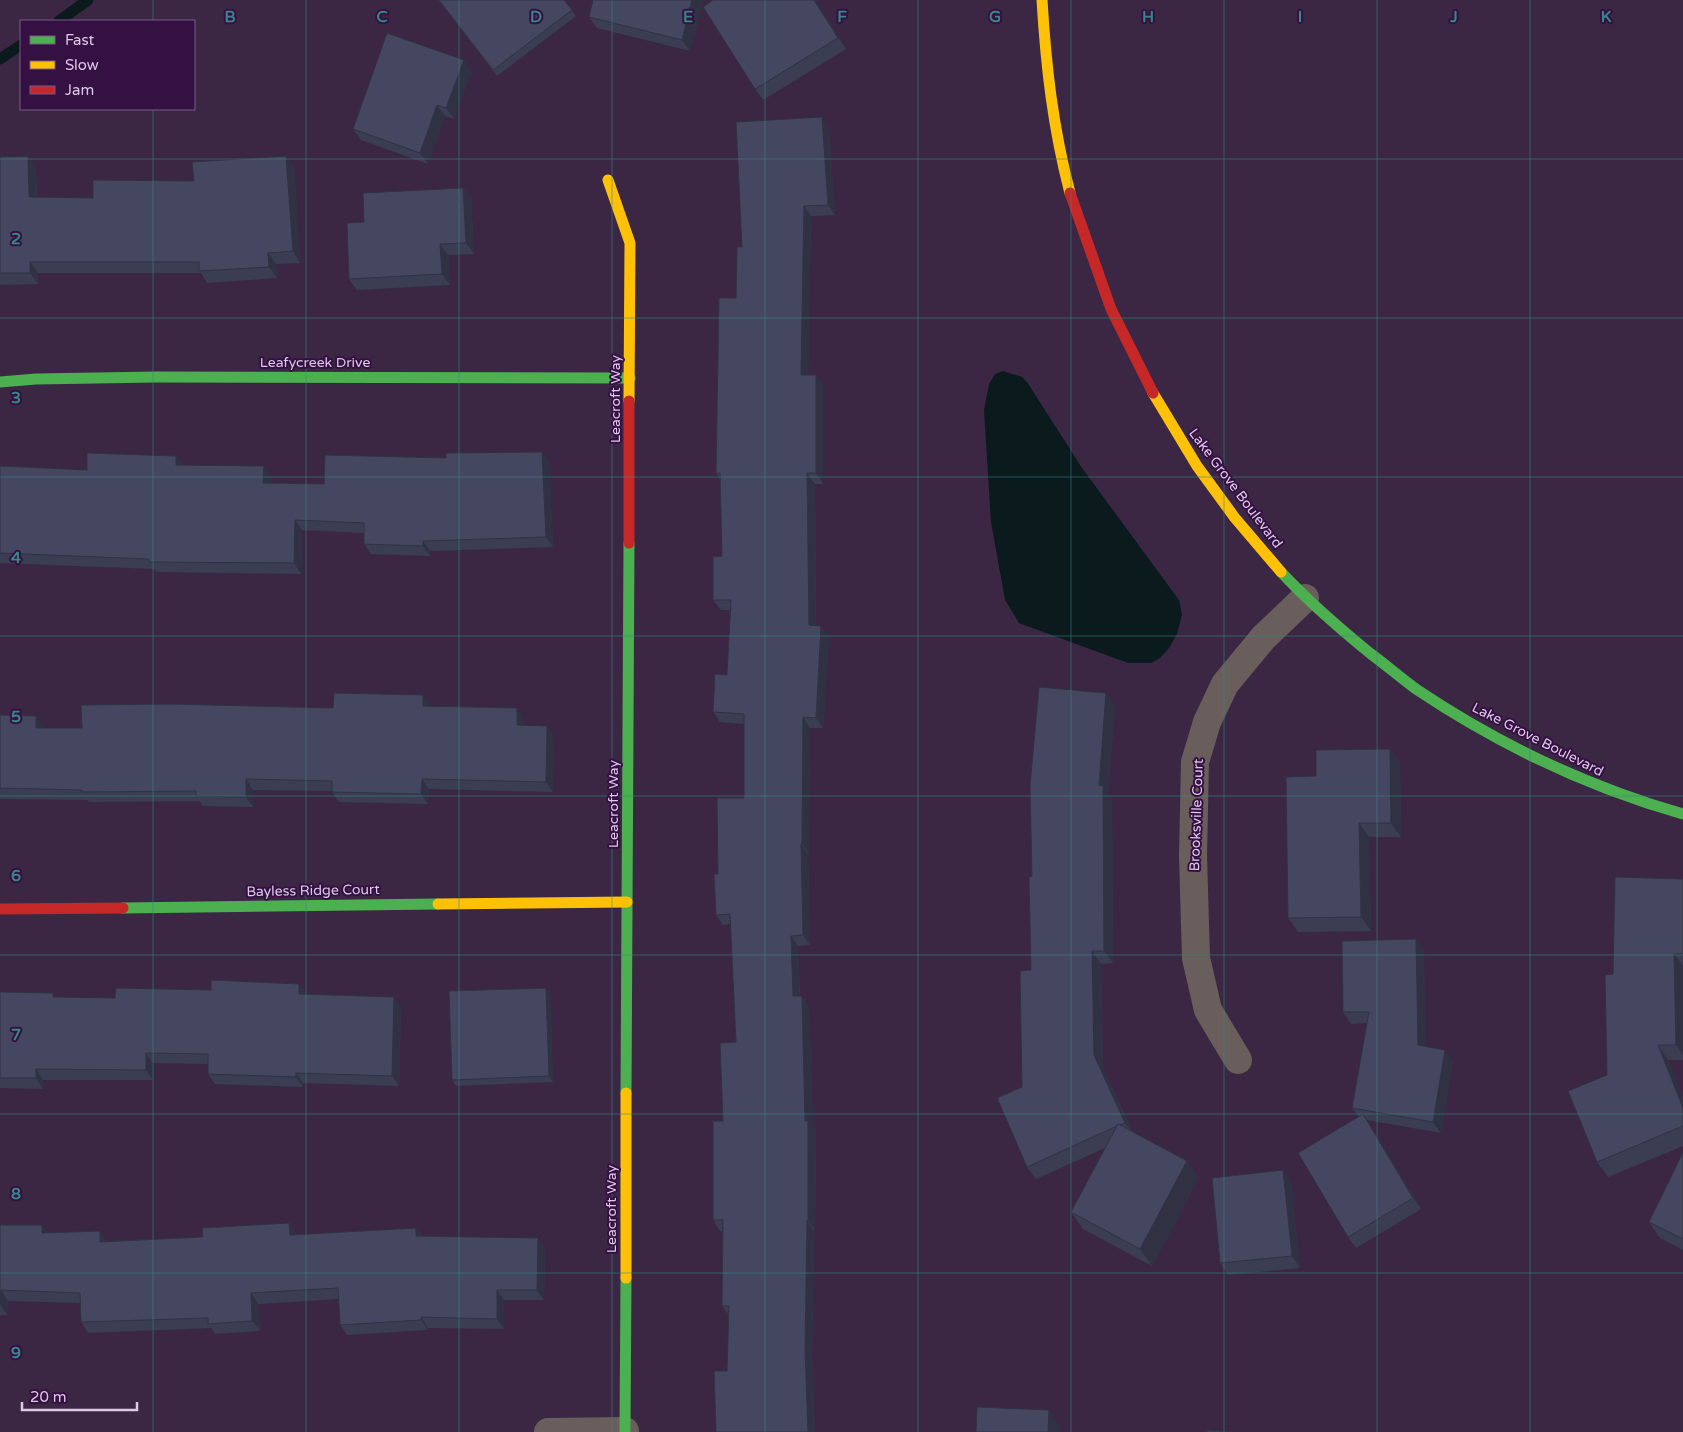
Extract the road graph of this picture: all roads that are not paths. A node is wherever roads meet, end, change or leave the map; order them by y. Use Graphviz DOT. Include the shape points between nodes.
graph roads {
  1 [pos="1042,0"];
  2 [pos="608,180"];
  3 [pos="630,378"];
  4 [pos="0,382"];
  5 [pos="1305,598"];
  6 [pos="1683,814"];
  7 [pos="627,902"];
  8 [pos="0,909"];
  9 [pos="1238,1060"];
  10 [pos="625,1431"];
  11 [pos="548,1432"];
  1 -- 5 [label="street, Lake Grove Boulevard" via="1054,124 1070,192 1111,308 1158,406 1197,466 1236,518"];
  2 -- 3 [label="street, Leacroft Way" via="630,243"];
  3 -- 4 [label="street, Leafycreek Drive" via="156,377"];
  3 -- 7 [label="street, Leacroft Way"];
  5 -- 6 [label="street, Lake Grove Boulevard" via="1415,688 1478,727 1597,786"];
  5 -- 9 [label="street, Brooksville Court" via="1264,637 1225,684 1207,722 1195,762 1196,958 1208,1010"];
  7 -- 8 [label="street, Bayless Ridge Court"];
  7 -- 10 [label="street, Leacroft Way"];
  10 -- 11 [label="street"];
}
